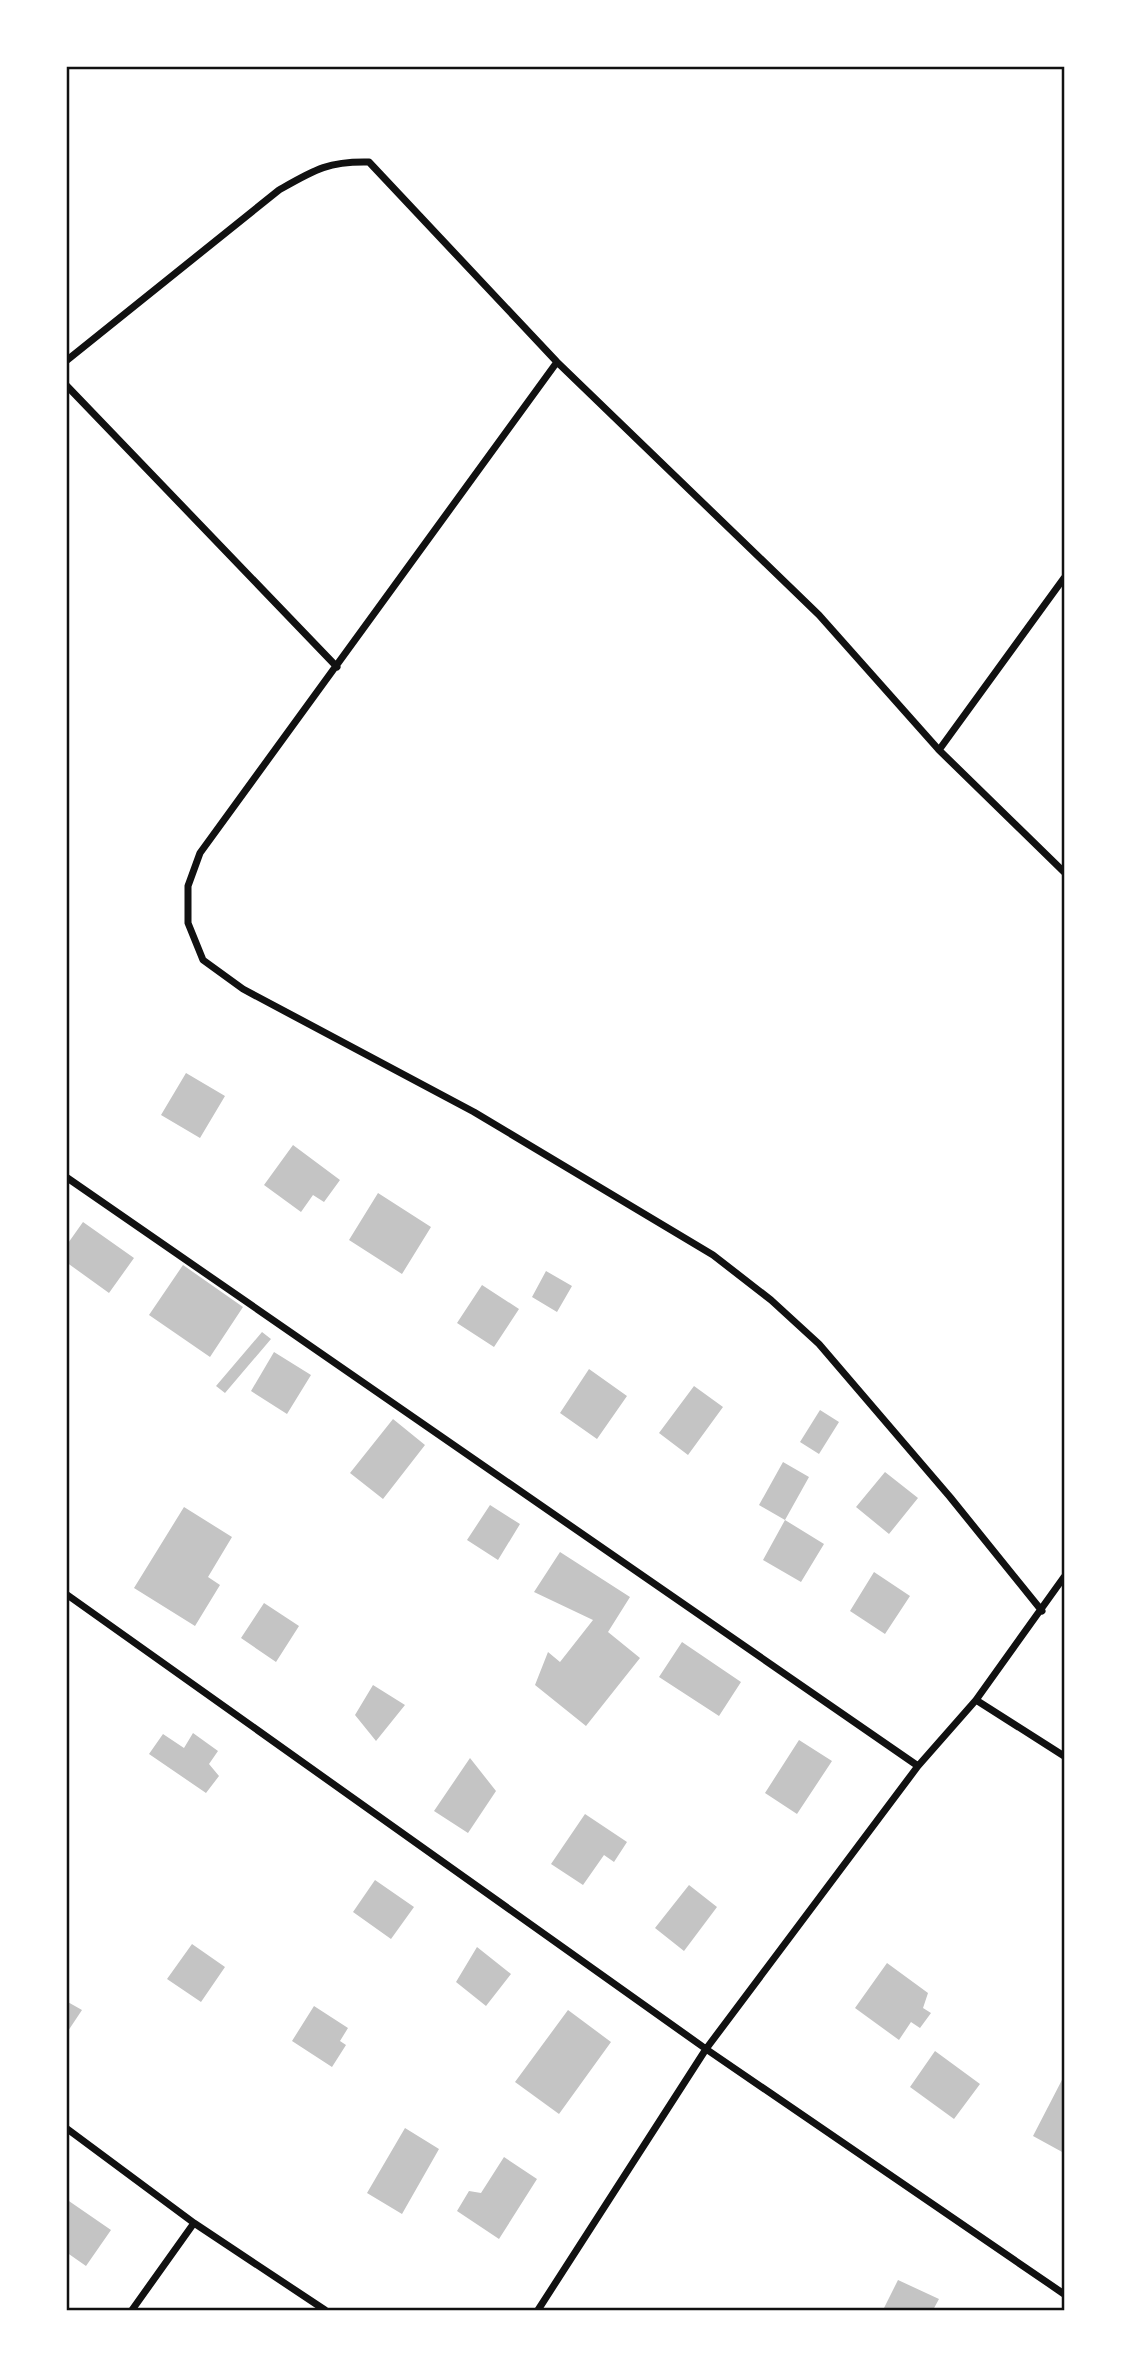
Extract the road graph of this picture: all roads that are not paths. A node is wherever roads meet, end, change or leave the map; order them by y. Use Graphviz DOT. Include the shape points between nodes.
graph roads {
  1 [pos="66,361"];
  2 [pos="557,362"];
  3 [pos="66,385"];
  4 [pos="1065,578"];
  5 [pos="337,667"];
  6 [pos="939,750"];
  7 [pos="1065,872"];
  8 [pos="66,1177"];
  9 [pos="1065,1577"];
  10 [pos="66,1594"];
  11 [pos="1042,1611"];
  12 [pos="976,1700"];
  13 [pos="1065,1756"];
  14 [pos="918,1766"];
  15 [pos="706,2049"];
  16 [pos="66,2128"];
  17 [pos="194,2223"];
  18 [pos="1065,2294"];
  19 [pos="132,2311"];
  20 [pos="325,2311"];
  21 [pos="538,2311"];
  1 -- 2 [label="street" via="279,190 318,168 344,161 369,162"];
  2 -- 5 [label="street"];
  2 -- 6 [label="street" via="818,615"];
  3 -- 5 [label="street"];
  4 -- 6 [label="street"];
  5 -- 11 [label="street" via="200,853 188,886 188,923 203,960 243,989 474,1112 701,1248 771,1300 819,1344"];
  6 -- 7 [label="street"];
  8 -- 14 [label="street"];
  9 -- 11 [label="street"];
  10 -- 15 [label="street"];
  11 -- 12 [label="street"];
  12 -- 13 [label="street"];
  12 -- 14 [label="street"];
  14 -- 15 [label="street"];
  15 -- 18 [label="street"];
  15 -- 21 [label="street"];
  16 -- 17 [label="street"];
  17 -- 19 [label="street"];
  17 -- 20 [label="street"];
}
